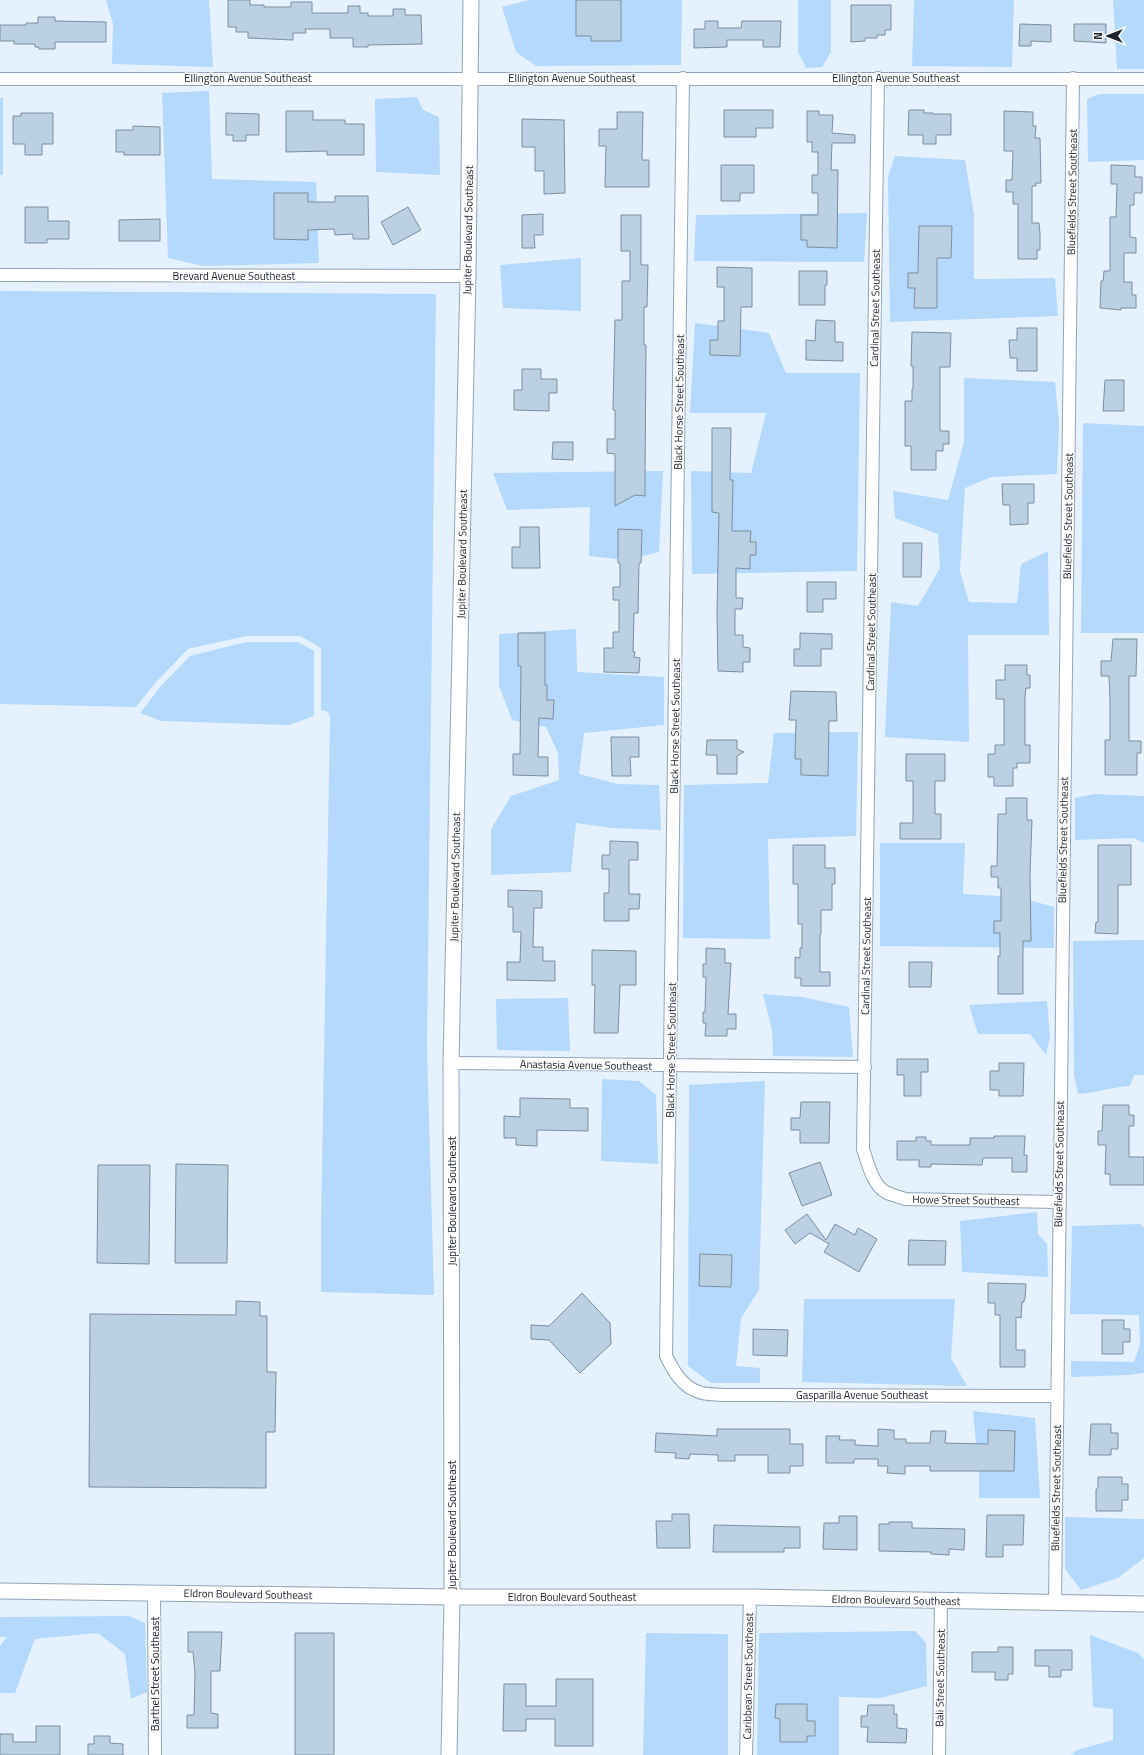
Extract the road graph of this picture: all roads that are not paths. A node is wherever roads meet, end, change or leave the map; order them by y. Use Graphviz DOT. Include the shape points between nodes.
graph roads {
  1 [pos="471,0"];
  2 [pos="470,78"];
  3 [pos="682,78"];
  4 [pos="878,78"];
  5 [pos="1073,78"];
  6 [pos="0,79"];
  7 [pos="1144,79"];
  8 [pos="0,275"];
  9 [pos="468,276"];
  10 [pos="451,1063"];
  11 [pos="671,1066"];
  12 [pos="865,1067"];
  13 [pos="877,1183"];
  14 [pos="1059,1202"];
  15 [pos="674,1372"];
  16 [pos="1057,1396"];
  17 [pos="0,1591"];
  18 [pos="154,1592"];
  19 [pos="452,1597"];
  20 [pos="750,1598"];
  21 [pos="941,1600"];
  22 [pos="1055,1602"];
  23 [pos="1144,1604"];
  24 [pos="155,1755"];
  25 [pos="449,1755"];
  26 [pos="746,1755"];
  27 [pos="939,1755"];
  1 -- 2 [label="street, Jupiter Boulevard Southeast"];
  2 -- 3 [label="street, Ellington Avenue Southeast"];
  2 -- 6 [label="street, Ellington Avenue Southeast"];
  2 -- 9 [label="street, Jupiter Boulevard Southeast"];
  3 -- 4 [label="street, Ellington Avenue Southeast"];
  3 -- 11 [label="street, Black Horse Street Southeast"];
  4 -- 5 [label="street, Ellington Avenue Southeast"];
  4 -- 12 [label="street, Cardinal Street Southeast"];
  5 -- 7 [label="street, Ellington Avenue Southeast"];
  5 -- 14 [label="street, Bluefields Street Southeast"];
  8 -- 9 [label="street, Brevard Avenue Southeast"];
  9 -- 10 [label="street, Jupiter Boulevard Southeast"];
  10 -- 11 [label="street, Anastasia Avenue Southeast"];
  10 -- 19 [label="street, Jupiter Boulevard Southeast"];
  11 -- 12 [label="street, Anastasia Avenue Southeast"];
  11 -- 15 [label="street, Black Horse Street Southeast" via="666,1356"];
  12 -- 13 [label="street, Cardinal Street Southeast" via="863,1149"];
  13 -- 14 [label="street, Howe Street Southeast" via="886,1192 905,1199"];
  14 -- 16 [label="street, Bluefields Street Southeast"];
  15 -- 16 [label="street, Gasparilla Avenue Southeast" via="684,1383 698,1392 724,1395"];
  16 -- 22 [label="street, Bluefields Street Southeast"];
  17 -- 18 [label="street, Eldron Boulevard Southeast"];
  18 -- 19 [label="street, Eldron Boulevard Southeast"];
  18 -- 24 [label="street, Barthel Street Southeast"];
  19 -- 20 [label="street, Eldron Boulevard Southeast"];
  19 -- 25 [label="street, Jupiter Boulevard Southeast"];
  20 -- 21 [label="street, Eldron Boulevard Southeast"];
  20 -- 26 [label="street, Caribbean Street Southeast"];
  21 -- 22 [label="street, Eldron Boulevard Southeast"];
  21 -- 27 [label="street, Bali Street Southeast"];
  22 -- 23 [label="street, Eldron Boulevard Southeast"];
}
